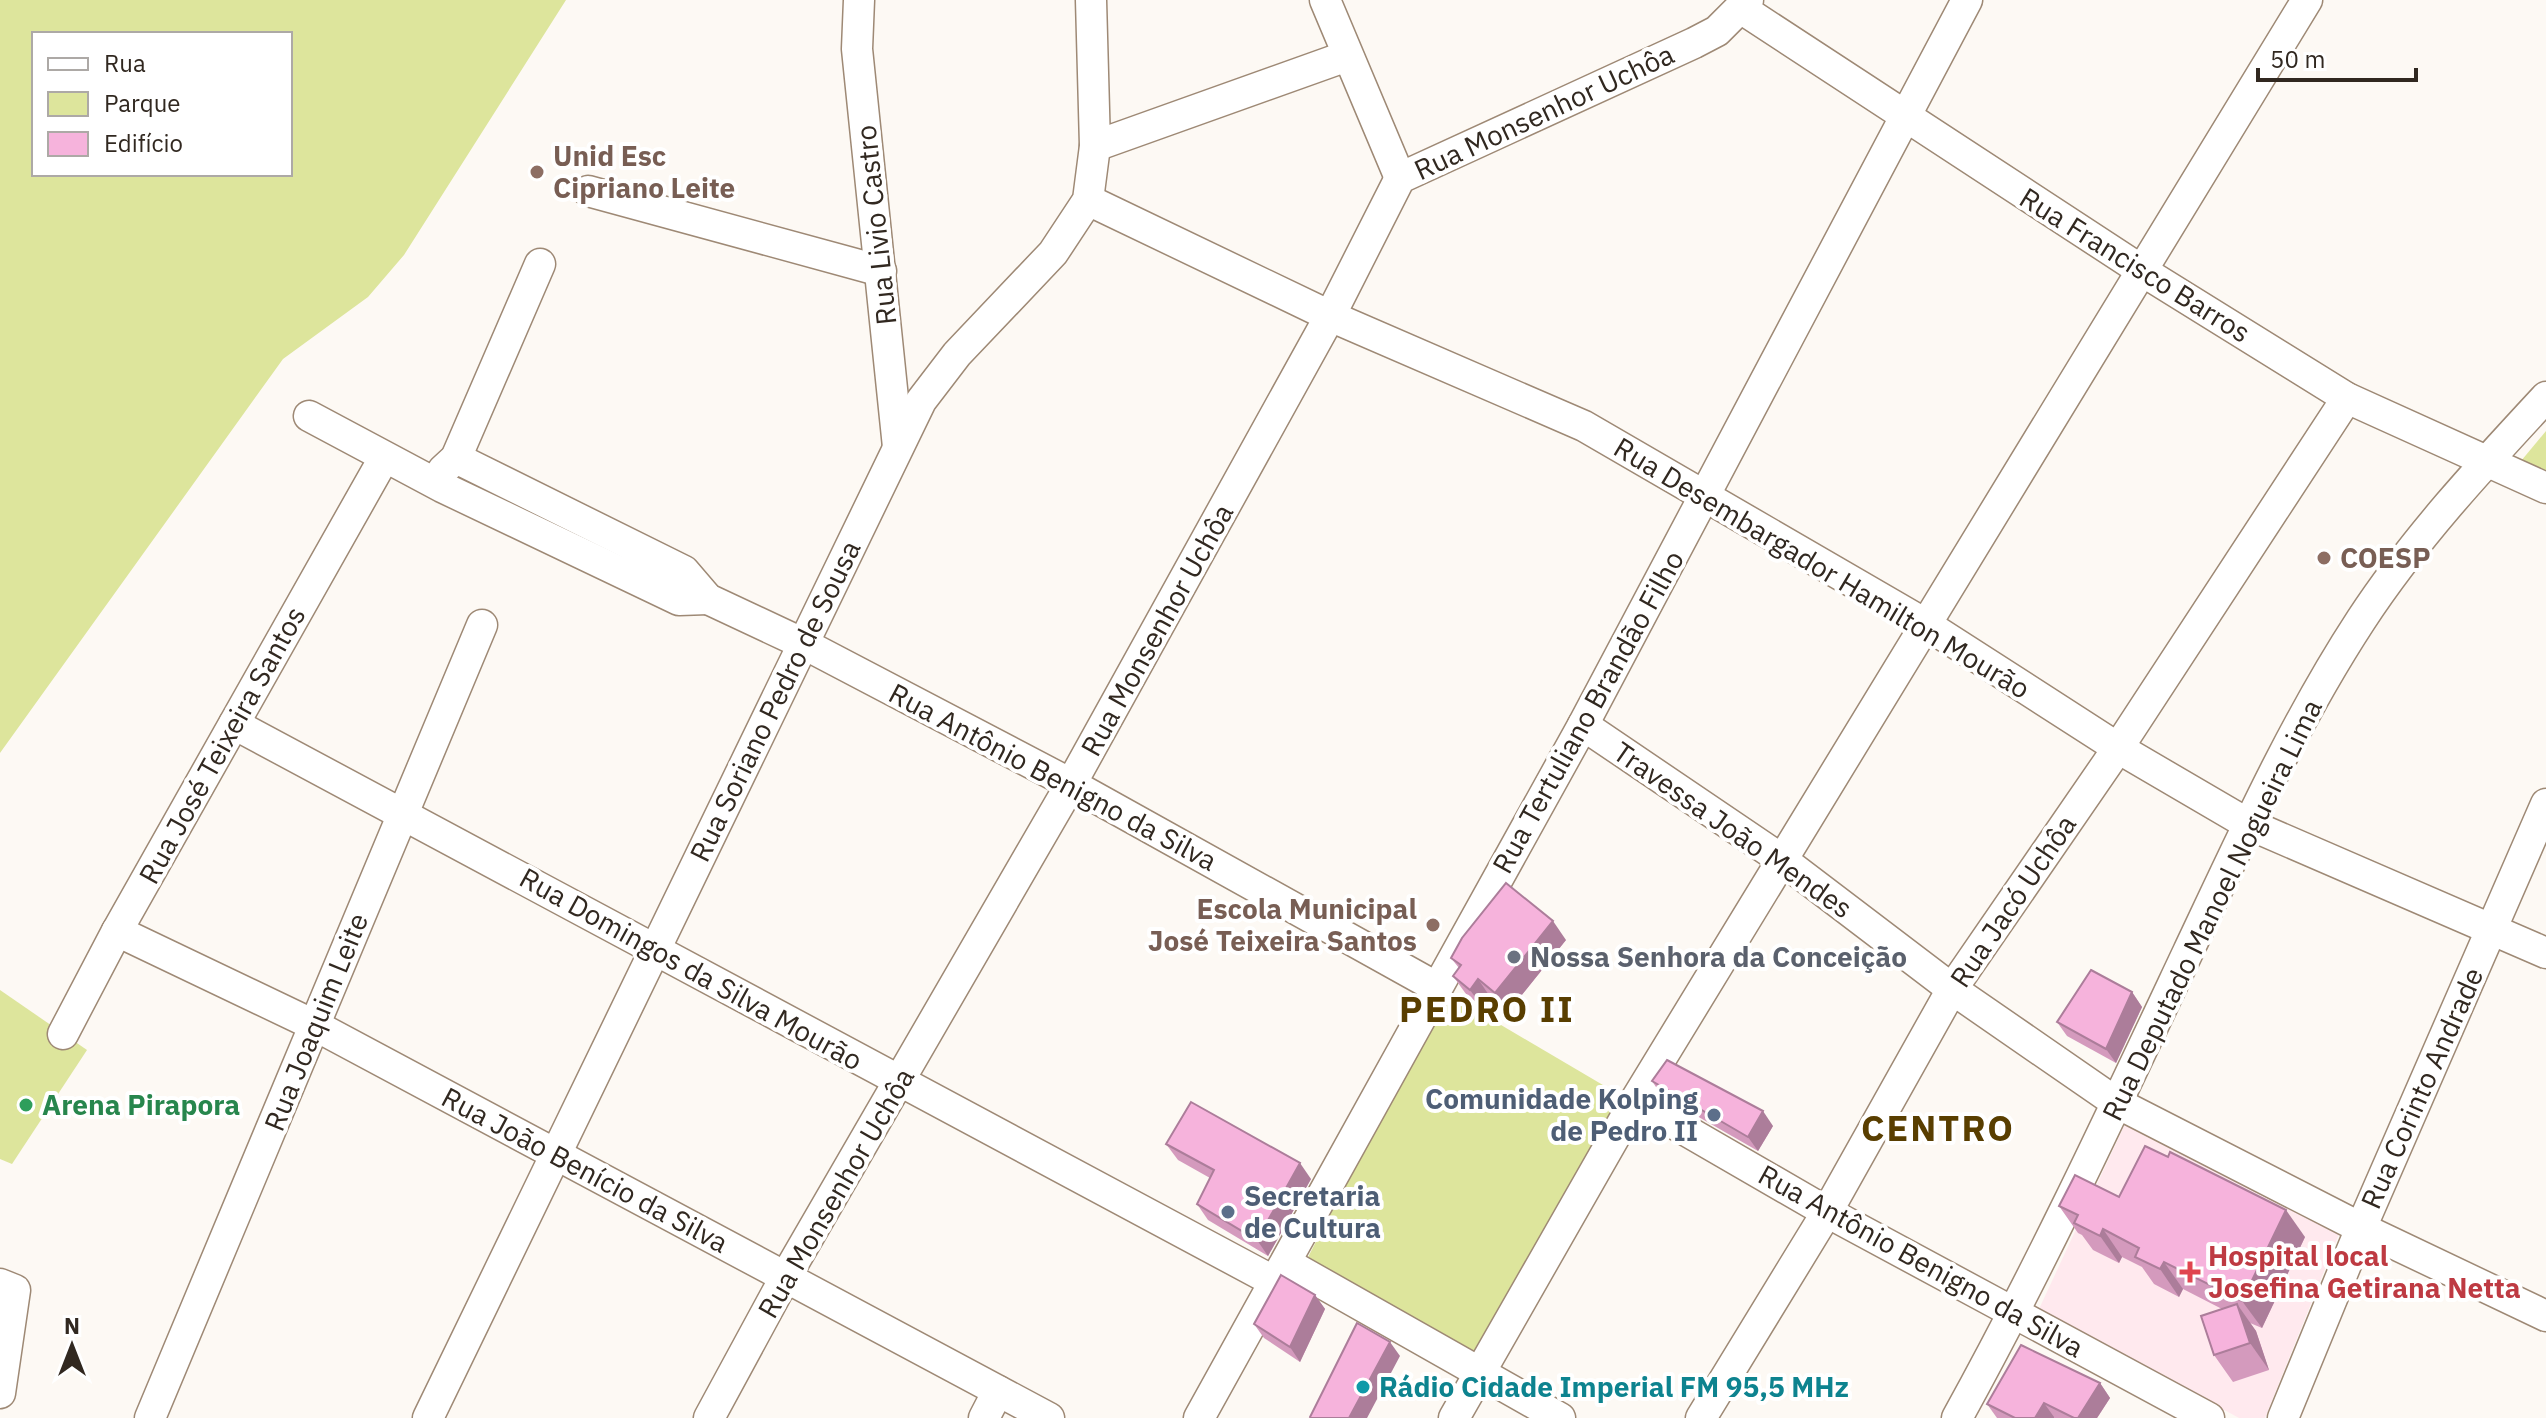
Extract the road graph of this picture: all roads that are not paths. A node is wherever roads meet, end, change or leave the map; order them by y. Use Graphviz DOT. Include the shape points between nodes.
graph roads {
  1 [pos="859,0"];
  2 [pos="1091,0"];
  3 [pos="1325,0"];
  4 [pos="1967,0"];
  5 [pos="2307,0"];
  6 [pos="1745,5"];
  7 [pos="1347,56"];
  8 [pos="1906,118"];
  9 [pos="1095,146"];
  10 [pos="1400,178"];
  11 [pos="588,191"];
  12 [pos="1088,200"];
  13 [pos="540,264"];
  14 [pos="881,271"];
  15 [pos="2144,272"];
  16 [pos="1330,316"];
  17 [pos="2546,397"];
  18 [pos="2347,398"];
  19 [pos="309,416"];
  20 [pos="898,449"];
  21 [pos="384,458"];
  22 [pos="456,458"];
  23 [pos="2486,461"];
  24 [pos="442,487"];
  25 [pos="2546,488"];
  26 [pos="1705,497"];
  27 [pos="708,599"];
  28 [pos="482,625"];
  29 [pos="1927,625"];
  30 [pos="804,644"];
  31 [pos="234,724"];
  32 [pos="1583,725"];
  33 [pos="2118,748"];
  34 [pos="1071,784"];
  35 [pos="2546,804"];
  36 [pos="402,811"];
  37 [pos="2248,824"];
  38 [pos="1781,859"];
  39 [pos="2491,930"];
  40 [pos="117,931"];
  41 [pos="655,952"];
  42 [pos="2546,953"];
  43 [pos="1436,987"];
  44 [pos="1952,989"];
  45 [pos="316,1026"];
  46 [pos="63,1034"];
  47 [pos="900,1083"];
  48 [pos="1635,1101"];
  49 [pos="2117,1103"];
  50 [pos="554,1155"];
  51 [pos="1827,1212"];
  52 [pos="2361,1228"];
  53 [pos="1282,1273"];
  54 [pos="786,1276"];
  55 [pos="0,1284"];
  56 [pos="2015,1313"];
  57 [pos="2546,1316"];
  58 [pos="1478,1370"];
  59 [pos="0,1393"];
  60 [pos="991,1405"];
  61 [pos="150,1418"];
  62 [pos="428,1418"];
  63 [pos="709,1418"];
  64 [pos="1049,1418"];
  65 [pos="1199,1418"];
  66 [pos="1454,1418"];
  67 [pos="1560,1418"];
  68 [pos="1701,1418"];
  69 [pos="1957,1418"];
  70 [pos="2209,1418"];
  71 [pos="2283,1418"];
  1 -- 14 [label="street, Rua Livio Castro" via="857,49"];
  2 -- 9 [label="street, Rua Soriano Pedro de Sousa"];
  3 -- 7 [label="street"];
  4 -- 8 [label="street, Rua Tertuliano Brandão Filho"];
  5 -- 15 [label="street"];
  6 -- 8 [label="street, Rua Francisco Barros"];
  6 -- 10 [label="street, Rua Monsenhor Uchôa" via="1717,31 1694,43"];
  7 -- 9 [label="street"];
  7 -- 10 [label="street"];
  8 -- 15 [label="street, Rua Francisco Barros"];
  8 -- 26 [label="street, Rua Tertuliano Brandão Filho"];
  9 -- 12 [label="street, Rua Soriano Pedro de Sousa"];
  10 -- 16 [label="street, Rua Monsenhor Uchôa"];
  11 -- 14 [label="street"];
  12 -- 16 [label="street, Rua Desembargador Hamilton Mourão"];
  12 -- 20 [label="street, Rua Soriano Pedro de Sousa" via="1053,253 957,354 921,401"];
  13 -- 22 [label="street"];
  14 -- 20 [label="street, Rua Livio Castro"];
  15 -- 18 [label="street, Rua Francisco Barros"];
  15 -- 29 [label="street"];
  16 -- 26 [label="street, Rua Desembargador Hamilton Mourão" via="1584,426"];
  16 -- 34 [label="street, Rua Monsenhor Uchôa"];
  17 -- 23 [label="street, Rua Deputado Manoel Nogueira Lima"];
  18 -- 23 [label="street, Rua Francisco Barros"];
  18 -- 33 [label="street, Rua Jacó Uchôa"];
  19 -- 21 [label="street, Rua Antônio Benigno da Silva"];
  20 -- 30 [label="street, Rua Soriano Pedro de Sousa"];
  21 -- 24 [label="street, Rua Antônio Benigno da Silva"];
  21 -- 31 [label="street, Rua José Teixeira Santos"];
  22 -- 24 [label="street" via="443,468"];
  22 -- 27 [label="street, Rua Antônio Benigno da Silva" via="684,571"];
  23 -- 25 [label="street, Rua Francisco Barros"];
  23 -- 37 [label="street, Rua Deputado Manoel Nogueira Lima" via="2361,620"];
  24 -- 27 [label="street, Rua Antônio Benigno da Silva" via="679,600"];
  26 -- 29 [label="street, Rua Desembargador Hamilton Mourão"];
  26 -- 32 [label="street, Rua Tertuliano Brandão Filho"];
  27 -- 30 [label="street, Rua Antônio Benigno da Silva"];
  28 -- 36 [label="street, Rua Joaquim Leite"];
  29 -- 33 [label="street, Rua Desembargador Hamilton Mourão"];
  29 -- 38 [label="street"];
  30 -- 34 [label="street, Rua Antônio Benigno da Silva"];
  30 -- 41 [label="street, Rua Soriano Pedro de Sousa"];
  31 -- 36 [label="street, Rua Domingos da Silva Mourão"];
  31 -- 40 [label="street, Rua José Teixeira Santos"];
  32 -- 38 [label="street, Travessa João Mendes"];
  32 -- 43 [label="street, Rua Tertuliano Brandão Filho"];
  33 -- 37 [label="street, Rua Desembargador Hamilton Mourão"];
  33 -- 44 [label="street, Rua Jacó Uchôa"];
  34 -- 43 [label="street, Rua Antônio Benigno da Silva"];
  34 -- 47 [label="street, Rua Monsenhor Uchôa"];
  35 -- 39 [label="street, Rua Corinto Andrade"];
  36 -- 41 [label="street, Rua Domingos da Silva Mourão"];
  36 -- 45 [label="street, Rua Joaquim Leite"];
  37 -- 39 [label="street, Rua Desembargador Hamilton Mourão"];
  37 -- 49 [label="street, Rua Deputado Manoel Nogueira Lima"];
  38 -- 44 [label="street, Travessa João Mendes"];
  38 -- 48 [label="street"];
  39 -- 42 [label="street, Rua Desembargador Hamilton Mourão"];
  39 -- 52 [label="street, Rua Corinto Andrade"];
  40 -- 45 [label="street, Rua João Benício da Silva"];
  40 -- 46 [label="street, Rua José Teixeira Santos"];
  41 -- 47 [label="street, Rua Domingos da Silva Mourão"];
  41 -- 50 [label="street, Rua Soriano Pedro de Sousa"];
  43 -- 53 [label="street, Rua Tertuliano Brandão Filho"];
  44 -- 49 [label="street, Travessa João Mendes"];
  44 -- 51 [label="street, Rua Jacó Uchôa"];
  45 -- 50 [label="street, Rua João Benício da Silva"];
  45 -- 61 [label="street, Rua Joaquim Leite"];
  47 -- 53 [label="street, Rua Domingos da Silva Mourão"];
  47 -- 54 [label="street, Rua Monsenhor Uchôa"];
  48 -- 51 [label="street, Rua Antônio Benigno da Silva"];
  48 -- 58 [label="street"];
  49 -- 52 [label="street, Travessa João Mendes"];
  49 -- 56 [label="street, Rua Deputado Manoel Nogueira Lima"];
  50 -- 54 [label="street, Rua João Benício da Silva"];
  50 -- 62 [label="street, Rua Soriano Pedro de Sousa"];
  51 -- 56 [label="street, Rua Antônio Benigno da Silva"];
  51 -- 68 [label="street, Rua Jacó Uchôa"];
  52 -- 57 [label="street, Travessa João Mendes"];
  52 -- 71 [label="street, Rua Corinto Andrade"];
  53 -- 58 [label="street, Rua Domingos da Silva Mourão"];
  53 -- 65 [label="street, Rua Tertuliano Brandão Filho"];
  54 -- 60 [label="street, Rua João Benício da Silva"];
  54 -- 63 [label="street, Rua Monsenhor Uchôa"];
  55 -- 59 [label="street" via="15,1290"];
  56 -- 69 [label="street, Rua Deputado Manoel Nogueira Lima"];
  56 -- 70 [label="street, Rua Antônio Benigno da Silva"];
  58 -- 66 [label="street"];
  58 -- 67 [label="street, Rua Domingos da Silva Mourão"];
  60 -- 64 [label="street, Rua João Benício da Silva"];
}
